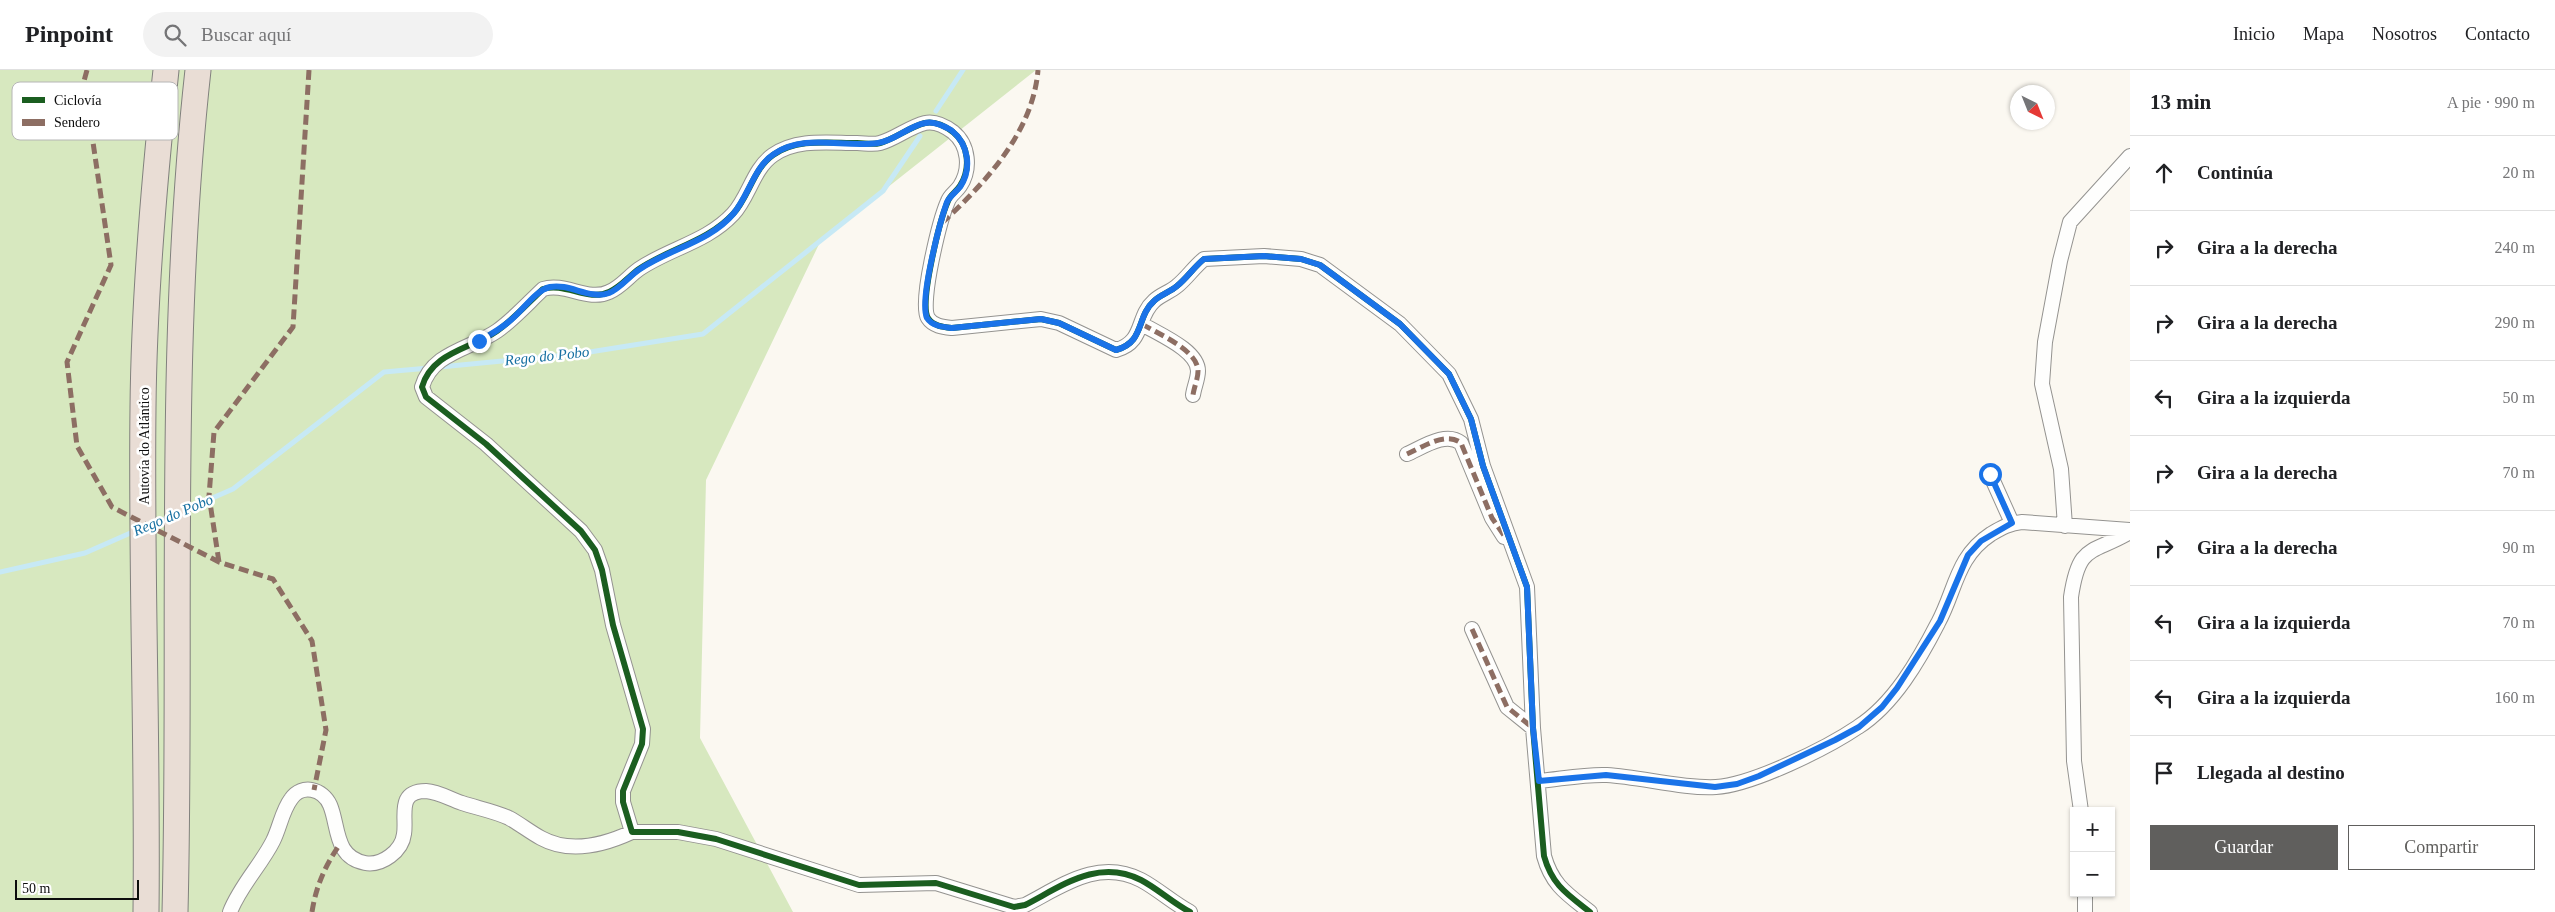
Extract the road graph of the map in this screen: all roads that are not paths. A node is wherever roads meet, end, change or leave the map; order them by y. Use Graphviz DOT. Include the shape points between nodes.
graph roads {
  1 [pos="198,70"];
  2 [pos="159,140"];
  3 [pos="2130,156"];
  4 [pos="1142,324"];
  5 [pos="1193,395"];
  6 [pos="1407,454"];
  7 [pos="1990,474"];
  8 [pos="2012,523"];
  9 [pos="2065,526"];
  10 [pos="2130,531"];
  11 [pos="1513,547"];
  12 [pos="1472,629"];
  13 [pos="1533,728"];
  14 [pos="1539,781"];
  15 [pos="2080,807"];
  16 [pos="632,832"];
  17 [pos="2085,897"];
  18 [pos="146,912"];
  19 [pos="174,912"];
  20 [pos="230,912"];
  21 [pos="1190,912"];
  22 [pos="1590,912"];
  23 [pos="2085,912"];
  1 -- 19 [label="highway" via="183,250"];
  2 -- 18 [label="highway, Autovía do Atlántico" via="143,406"];
  3 -- 9 [label="street" via="2070,222 2045,342 2042,384 2061,469"];
  4 -- 5 [label="street" via="1186,350 1196,361 1198,371"];
  4 -- 11 [label="street" via="1154,300 1179,284 1204,259 1264,256 1301,259 1320,265 1400,324 1449,374 1471,419 1483,466"];
  4 -- 16 [label="street" via="1130,344 1116,350 1059,323 1041,319 952,328 932,323 925,308 926,288 948,200 960,186 967,162 961,140 955,134 936,123 925,123 879,143 802,143 786,147 771,156 757,173 735,212 708,236 640,269 608,293 583,293 561,287 543,289 496,332 431,368 422,387 426,397 486,444 581,531 595,550 643,729 642,744 623,792"];
  6 -- 11 [label="street" via="1446,438 1455,438 1461,443 1492,518"];
  7 -- 8 [label="street"];
  8 -- 9 [label="street"];
  8 -- 14 [label="street" via="1981,541 1968,555 1940,621 1882,707 1851,731 1813,752 1737,784 1715,787 1606,775"];
  9 -- 10 [label="street"];
  10 -- 15 [label="street" via="2092,549 2078,566 2074,578 2071,596 2074,761"];
  11 -- 13 [label="street" via="1527,587"];
  12 -- 13 [label="street" via="1507,707"];
  13 -- 14 [label="street"];
  14 -- 22 [label="street" via="1548,872 1557,885"];
  16 -- 20 [label="street" via="593,846 564,846 541,838 495,813 439,794 420,792 406,800 401,844 387,858 377,863 366,863 348,854 340,844 330,806 323,795 314,790 303,790 294,794 272,843"];
  16 -- 21 [label="street" via="678,832 716,838 859,885 936,884 1005,906 1025,905 1087,874 1114,873 1141,880"];
  17 -- 23 [label="street"];
}
